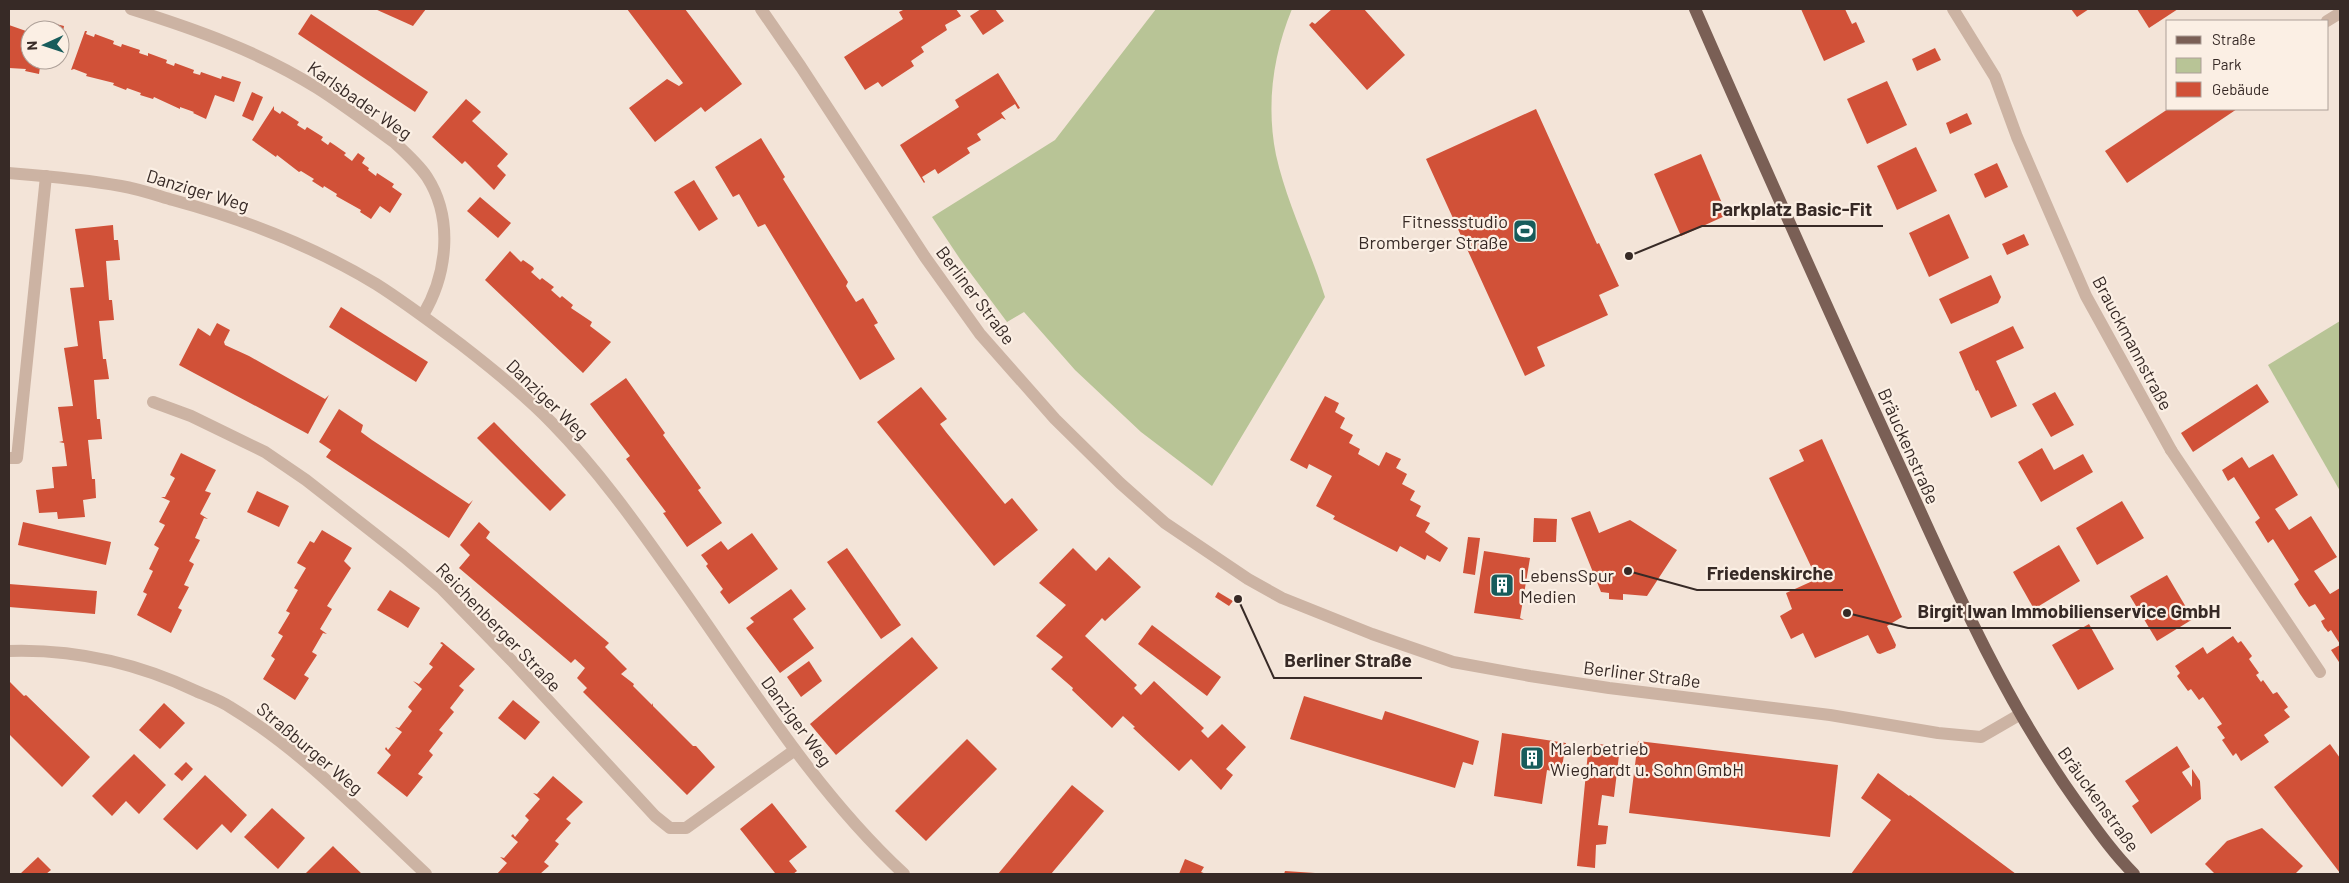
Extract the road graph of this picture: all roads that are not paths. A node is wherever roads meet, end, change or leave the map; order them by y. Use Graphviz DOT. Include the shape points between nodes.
graph roads {
  1 [pos="131,9"];
  2 [pos="761,9"];
  3 [pos="1695,9"];
  4 [pos="1953,9"];
  5 [pos="2340,13"];
  6 [pos="2329,20"];
  7 [pos="9,173"];
  8 [pos="46,176"];
  9 [pos="423,315"];
  10 [pos="153,402"];
  11 [pos="9,458"];
  12 [pos="9,651"];
  13 [pos="2320,672"];
  14 [pos="2019,715"];
  15 [pos="795,750"];
  16 [pos="426,874"];
  17 [pos="904,874"];
  18 [pos="2134,874"];
  1 -- 9 [label="street, Karlsbader Weg" via="234,46 287,71 318,88 406,154 427,177 433,190 440,206 444,238 439,280"];
  2 -- 14 [label="street, Berliner Straße" via="925,257 980,334 1055,419 1120,483 1165,524 1248,579 1282,598 1453,662 1540,678 1981,737"];
  3 -- 14 [label="main road, Bräuckenstraße" via="1957,592"];
  4 -- 13 [label="street, Brauckmannstraße" via="1995,78 2086,296 2171,450"];
  5 -- 6 [label="street"];
  7 -- 8 [label="street, Danziger Weg"];
  8 -- 9 [label="street, Danziger Weg" via="122,186 240,220 348,268"];
  8 -- 11 [label="street" via="17,458"];
  9 -- 15 [label="street, Danziger Weg" via="493,369 553,424 600,478"];
  10 -- 15 [label="street, Reichenberger Straße" via="209,424 265,452 403,556 442,589 625,786 670,828 686,828"];
  12 -- 16 [label="street, Straßburger Weg" via="44,650 127,664 229,706 297,756"];
  14 -- 18 [label="main road, Bräuckenstraße" via="2115,856"];
  15 -- 17 [label="street, Danziger Weg" via="848,818"];
}
